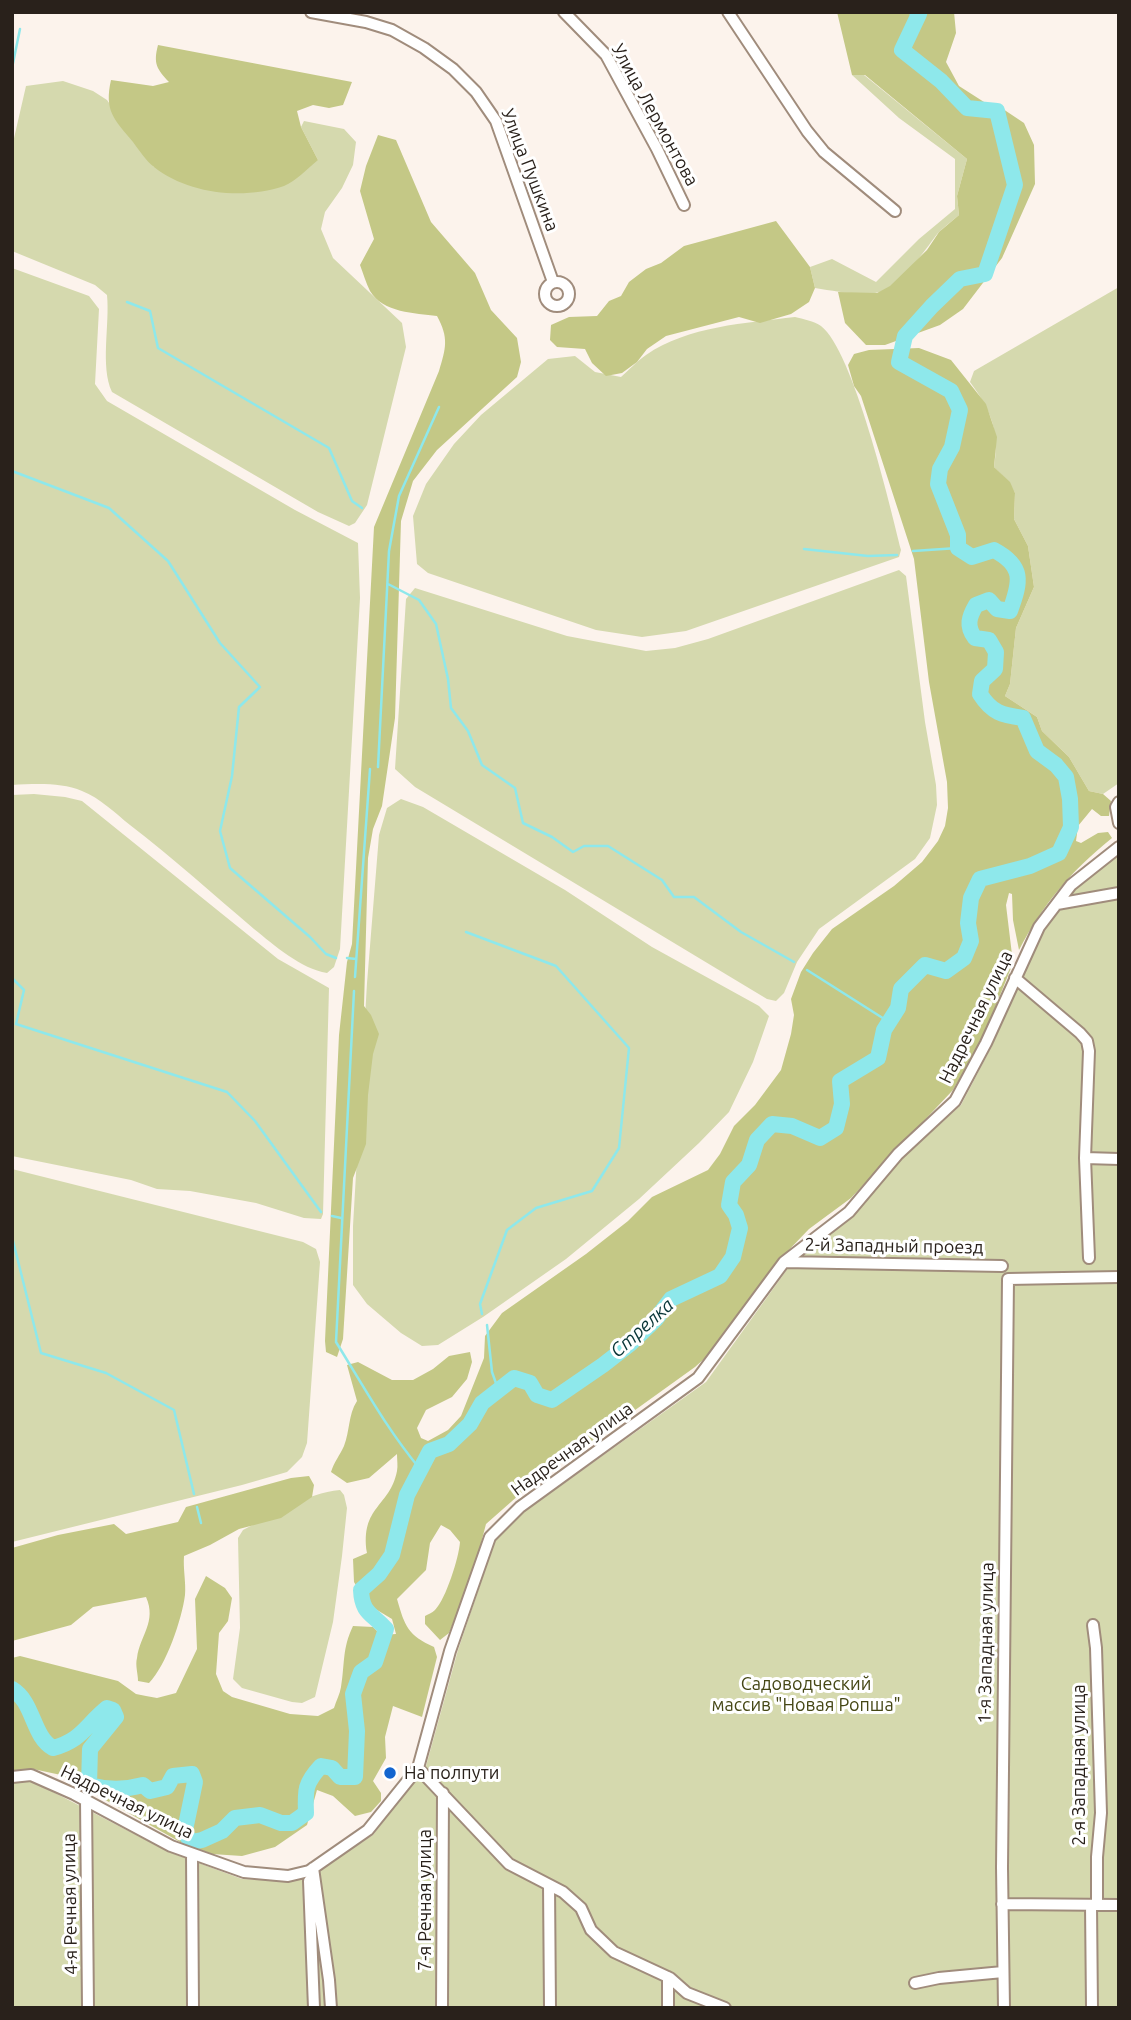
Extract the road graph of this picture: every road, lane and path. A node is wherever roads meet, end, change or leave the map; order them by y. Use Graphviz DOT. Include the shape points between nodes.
graph roads {
  1 [pos="311,12"];
  2 [pos="564,12"];
  3 [pos="728,12"];
  4 [pos="684,205"];
  5 [pos="895,211"];
  6 [pos="553,282"];
  7 [pos="1119,802"];
  8 [pos="1119,823"];
  9 [pos="1119,847"];
  10 [pos="1119,893"];
  11 [pos="1057,904"];
  12 [pos="1015,978"];
  13 [pos="1085,1158"];
  14 [pos="1119,1159"];
  15 [pos="1089,1258"];
  16 [pos="784,1262"];
  17 [pos="1002,1266"];
  18 [pos="1119,1276"];
  19 [pos="1093,1625"];
  20 [pos="418,1768"];
  21 [pos="12,1777"];
  22 [pos="443,1793"];
  23 [pos="86,1800"];
  24 [pos="192,1854"];
  25 [pos="311,1869"];
  26 [pos="549,1885"];
  27 [pos="1002,1903"];
  28 [pos="1094,1905"];
  29 [pos="1119,1905"];
  30 [pos="1003,1972"];
  31 [pos="668,1978"];
  32 [pos="915,1983"];
  33 [pos="88,2008"];
  34 [pos="193,2008"];
  35 [pos="314,2008"];
  36 [pos="331,2008"];
  37 [pos="442,2008"];
  38 [pos="550,2008"];
  39 [pos="667,2008"];
  40 [pos="725,2008"];
  41 [pos="1004,2008"];
  42 [pos="1092,2008"];
  1 -- 6 [label="street, Улица Пушкина" via="392,30 453,69 476,92 496,121"];
  2 -- 4 [label="street, Улица Лермонтова" via="606,55"];
  3 -- 5 [label="street" via="824,152"];
  7 -- 8 [label="street"];
  9 -- 11 [label="street, Надречная улица" via="1071,885"];
  10 -- 11 [label="street"];
  11 -- 12 [label="street, Надречная улица" via="1039,927"];
  12 -- 13 [label="street" via="1087,1041"];
  12 -- 16 [label="street, Надречная улица" via="955,1101 898,1154 849,1212"];
  13 -- 14 [label="street"];
  13 -- 15 [label="street"];
  16 -- 17 [label="street, 2-й Западный проезд"];
  16 -- 20 [label="street, Надречная улица" via="698,1378 520,1507 490,1537 450,1651"];
  18 -- 27 [label="street, 1-я Западная улица" via="1007,1279"];
  19 -- 28 [label="street, 2-я Западная улица" via="1101,1813"];
  20 -- 22 [label="street"];
  20 -- 25 [label="street, Надречная улица" via="368,1830"];
  21 -- 23 [label="street, Надречная улица" via="31,1775"];
  22 -- 26 [label="street" via="509,1864"];
  22 -- 37 [label="street, 7-я Речная улица"];
  23 -- 24 [label="street, Надречная улица"];
  23 -- 33 [label="street, 4-я Речная улица"];
  24 -- 25 [label="street, Надречная улица" via="244,1872 288,1876"];
  24 -- 34 [label="street"];
  25 -- 35 [label="street"];
  25 -- 36 [label="street"];
  26 -- 31 [label="street" via="581,1908 591,1930 614,1951"];
  26 -- 38 [label="street"];
  27 -- 28 [label="street"];
  27 -- 30 [label="street, 1-я Западная улица"];
  28 -- 29 [label="street"];
  28 -- 42 [label="street, 2-я Западная улица"];
  30 -- 32 [label="street"];
  30 -- 41 [label="street, 1-я Западная улица"];
  31 -- 39 [label="street"];
  31 -- 40 [label="street" via="687,1993"];
}
